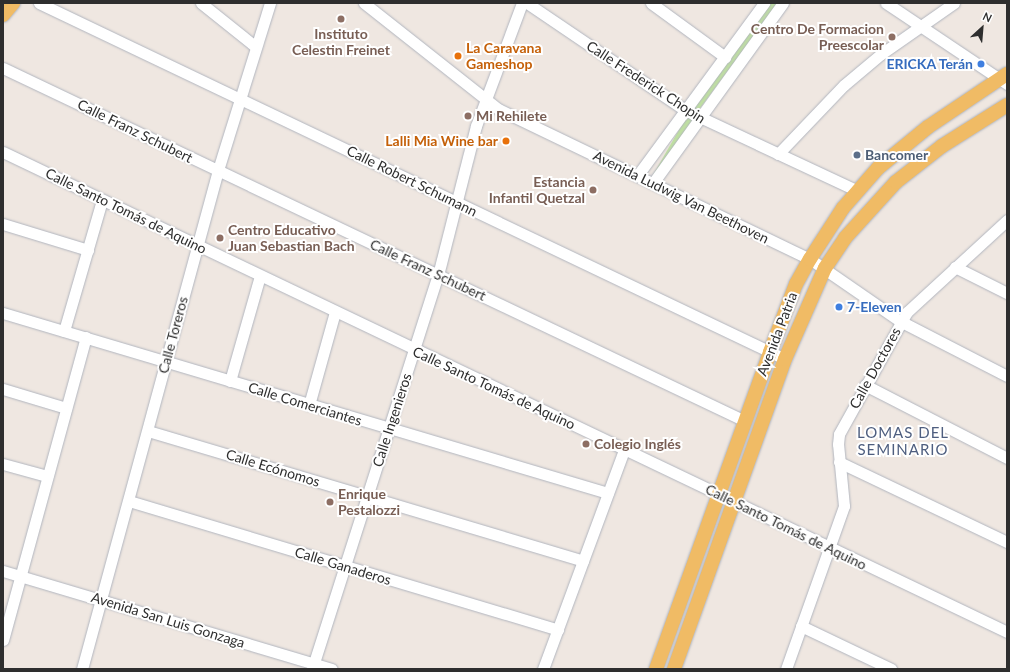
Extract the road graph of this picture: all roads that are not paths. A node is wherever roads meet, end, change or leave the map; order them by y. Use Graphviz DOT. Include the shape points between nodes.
graph roads {
  1 [pos="13,3"];
  2 [pos="39,3"];
  3 [pos="201,3"];
  4 [pos="270,3"];
  5 [pos="364,3"];
  6 [pos="522,3"];
  7 [pos="527,3"];
  8 [pos="651,3"];
  9 [pos="764,3"];
  10 [pos="783,3"];
  11 [pos="886,3"];
  12 [pos="954,3"];
  13 [pos="3,15"];
  14 [pos="920,26"];
  15 [pos="256,47"];
  16 [pos="725,57"];
  17 [pos="3,68"];
  18 [pos="1004,79"];
  19 [pos="239,98"];
  20 [pos="484,100"];
  21 [pos="1007,105"];
  22 [pos="685,110"];
  23 [pos="700,118"];
  24 [pos="3,152"];
  25 [pos="778,154"];
  26 [pos="218,170"];
  27 [pos="637,176"];
  28 [pos="652,183"];
  29 [pos="858,191"];
  30 [pos="102,200"];
  31 [pos="456,203"];
  32 [pos="1007,220"];
  33 [pos="3,224"];
  34 [pos="198,246"];
  35 [pos="88,250"];
  36 [pos="810,259"];
  37 [pos="955,267"];
  38 [pos="825,268"];
  39 [pos="438,275"];
  40 [pos="260,276"];
  41 [pos="1007,293"];
  42 [pos="335,312"];
  43 [pos="3,313"];
  44 [pos="900,321"];
  45 [pos="64,331"];
  46 [pos="86,337"];
  47 [pos="414,351"];
  48 [pos="770,352"];
  49 [pos="786,359"];
  50 [pos="166,361"];
  51 [pos="1007,376"];
  52 [pos="230,381"];
  53 [pos="865,385"];
  54 [pos="3,389"];
  55 [pos="309,405"];
  56 [pos="66,408"];
  57 [pos="745,421"];
  58 [pos="390,429"];
  59 [pos="148,431"];
  60 [pos="624,450"];
  61 [pos="1007,458"];
  62 [pos="839,462"];
  63 [pos="3,464"];
  64 [pos="47,476"];
  65 [pos="608,493"];
  66 [pos="718,495"];
  67 [pos="368,496"];
  68 [pos="129,501"];
  69 [pos="734,503"];
  70 [pos="1007,542"];
  71 [pos="829,548"];
  72 [pos="583,561"];
  73 [pos="345,566"];
  74 [pos="3,571"];
  75 [pos="20,576"];
  76 [pos="102,601"];
  77 [pos="801,626"];
  78 [pos="558,630"];
  79 [pos="1007,632"];
  80 [pos="3,640"];
  81 [pos="313,666"];
  82 [pos="82,669"];
  83 [pos="332,669"];
  84 [pos="543,669"];
  85 [pos="656,669"];
  86 [pos="674,669"];
  87 [pos="786,669"];
  88 [pos="890,669"];
  1 -- 13 [label="main road"];
  2 -- 19 [label="street, Calle Robert Schumann"];
  3 -- 15 [label="street"];
  4 -- 15 [label="street, Calle Toreros"];
  5 -- 20 [label="street, Avenida Ludwig Van Beethoven"];
  6 -- 20 [label="street, Calle Ingenieros"];
  7 -- 22 [label="street, Calle Frederick Chopin"];
  8 -- 16 [label="street"];
  9 -- 16 [label="street"];
  10 -- 23 [label="street"];
  11 -- 14 [label="street"];
  12 -- 14 [label="street"];
  14 -- 18 [label="street"];
  14 -- 25 [label="street" via="844,85"];
  15 -- 19 [label="street, Calle Toreros"];
  16 -- 22 [label="street"];
  17 -- 26 [label="street, Calle Franz Schubert"];
  18 -- 29 [label="main road, Avenida Patria" via="928,127 878,168"];
  19 -- 26 [label="street, Calle Toreros"];
  19 -- 31 [label="street, Calle Robert Schumann"];
  20 -- 27 [label="street, Avenida Ludwig Van Beethoven"];
  20 -- 31 [label="street, Calle Ingenieros"];
  21 -- 38 [label="main road, Avenida Patria" via="942,146 896,182 845,238"];
  22 -- 23 [label="street, Calle Frederick Chopin"];
  22 -- 27 [label="street"];
  23 -- 25 [label="street, Calle Frederick Chopin"];
  23 -- 28 [label="street"];
  24 -- 30 [label="street, Calle Santo Tomás de Aquino"];
  25 -- 29 [label="street, Calle Frederick Chopin"];
  26 -- 34 [label="street, Calle Toreros"];
  26 -- 39 [label="street, Calle Franz Schubert"];
  27 -- 28 [label="street, Avenida Ludwig Van Beethoven"];
  28 -- 36 [label="street, Avenida Ludwig Van Beethoven"];
  29 -- 36 [label="main road, Avenida Patria" via="843,208"];
  30 -- 34 [label="street, Calle Santo Tomás de Aquino"];
  30 -- 35 [label="street"];
  31 -- 39 [label="street, Calle Ingenieros"];
  31 -- 48 [label="street, Calle Robert Schumann"];
  32 -- 37 [label="street, Calle Doctores"];
  33 -- 35 [label="street"];
  34 -- 40 [label="street, Calle Santo Tomás de Aquino"];
  34 -- 50 [label="street, Calle Toreros"];
  35 -- 45 [label="street"];
  36 -- 38 [label="street, Avenida Ludwig Van Beethoven"];
  36 -- 48 [label="main road, Avenida Patria" via="796,284"];
  37 -- 41 [label="street"];
  37 -- 44 [label="street, Calle Doctores" via="919,298"];
  38 -- 44 [label="street, Avenida Ludwig Van Beethoven"];
  38 -- 49 [label="main road, Avenida Patria"];
  39 -- 47 [label="street, Calle Ingenieros"];
  39 -- 57 [label="street, Calle Franz Schubert"];
  40 -- 42 [label="street, Calle Santo Tomás de Aquino"];
  40 -- 52 [label="street"];
  42 -- 47 [label="street, Calle Santo Tomás de Aquino"];
  42 -- 55 [label="street"];
  43 -- 45 [label="street, Calle Comerciantes"];
  44 -- 51 [label="street, Avenida Ludwig Van Beethoven"];
  44 -- 53 [label="street, Calle Doctores"];
  45 -- 46 [label="street, Calle Comerciantes"];
  46 -- 50 [label="street, Calle Comerciantes"];
  46 -- 56 [label="street"];
  47 -- 58 [label="street, Calle Ingenieros"];
  47 -- 60 [label="street, Calle Santo Tomás de Aquino"];
  48 -- 49 [label="street, Calle Robert Schumann"];
  48 -- 57 [label="main road, Avenida Patria"];
  49 -- 69 [label="main road, Avenida Patria"];
  50 -- 52 [label="street, Calle Comerciantes"];
  50 -- 59 [label="street, Calle Toreros"];
  52 -- 55 [label="street, Calle Comerciantes"];
  53 -- 61 [label="street"];
  53 -- 62 [label="street, Calle Doctores" via="839,434"];
  54 -- 56 [label="street"];
  55 -- 58 [label="street, Calle Comerciantes"];
  56 -- 64 [label="street"];
  57 -- 66 [label="main road, Avenida Patria"];
  58 -- 65 [label="street, Calle Comerciantes"];
  58 -- 67 [label="street, Calle Ingenieros"];
  59 -- 67 [label="street, Calle Ecónomos"];
  59 -- 68 [label="street, Calle Toreros"];
  60 -- 65 [label="street"];
  60 -- 66 [label="street, Calle Santo Tomás de Aquino"];
  62 -- 70 [label="street"];
  62 -- 71 [label="street, Calle Doctores" via="844,506"];
  63 -- 64 [label="street"];
  64 -- 75 [label="street"];
  65 -- 72 [label="street"];
  66 -- 69 [label="street, Calle Santo Tomás de Aquino"];
  66 -- 85 [label="main road, Avenida Patria"];
  67 -- 72 [label="street, Calle Ecónomos"];
  67 -- 73 [label="street, Calle Ingenieros"];
  68 -- 73 [label="street, Calle Ganaderos"];
  68 -- 76 [label="street, Calle Toreros"];
  69 -- 71 [label="street, Calle Santo Tomás de Aquino"];
  69 -- 86 [label="main road, Avenida Patria"];
  71 -- 77 [label="street, Calle Doctores"];
  71 -- 79 [label="street, Calle Santo Tomás de Aquino"];
  72 -- 78 [label="street"];
  73 -- 78 [label="street, Calle Ganaderos"];
  73 -- 81 [label="street, Calle Ingenieros"];
  74 -- 75 [label="street, Avenida San Luis Gonzaga"];
  75 -- 76 [label="street, Avenida San Luis Gonzaga"];
  75 -- 80 [label="street"];
  76 -- 81 [label="street, Avenida San Luis Gonzaga"];
  76 -- 82 [label="street, Calle Toreros"];
  77 -- 87 [label="street, Calle Doctores"];
  77 -- 88 [label="street"];
  78 -- 84 [label="street"];
  81 -- 83 [label="street, Avenida San Luis Gonzaga"];
}
